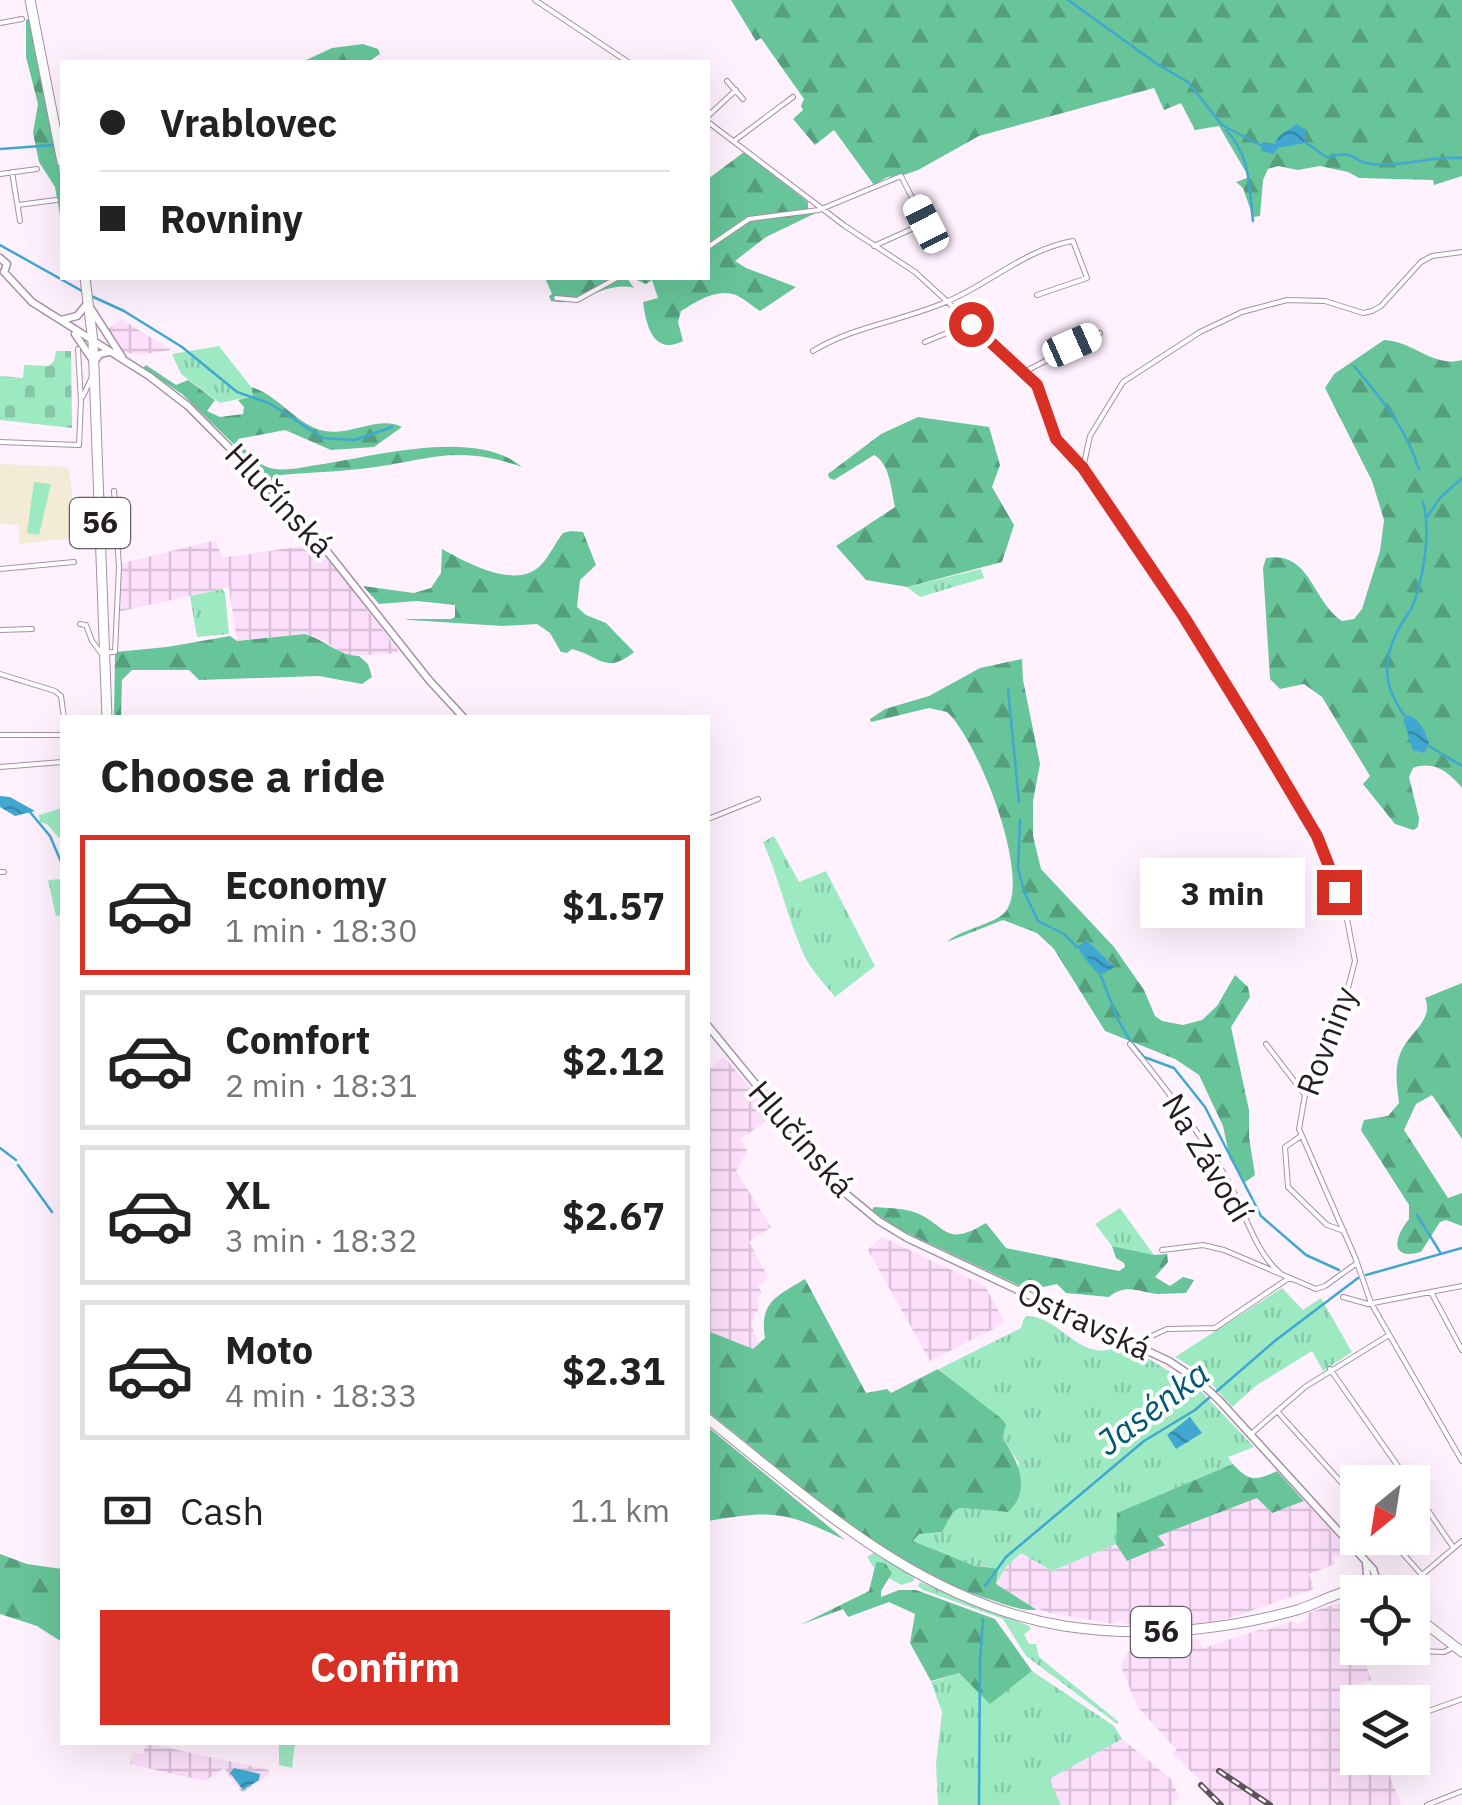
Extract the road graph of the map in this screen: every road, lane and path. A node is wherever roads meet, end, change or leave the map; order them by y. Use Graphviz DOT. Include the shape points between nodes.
graph roads {
  1 [pos="30,0"];
  2 [pos="535,0"];
  3 [pos="22,18"];
  4 [pos="0,24"];
  5 [pos="625,60"];
  6 [pos="727,81"];
  7 [pos="736,90"];
  8 [pos="793,97"];
  9 [pos="743,99"];
  10 [pos="710,117"];
  11 [pos="710,121"];
  12 [pos="734,142"];
  13 [pos="60,152"];
  14 [pos="36,169"];
  15 [pos="12,172"];
  16 [pos="0,174"];
  17 [pos="56,200"];
  18 [pos="18,205"];
  19 [pos="822,208"];
  20 [pos="20,221"];
  21 [pos="710,246"];
  22 [pos="874,246"];
  23 [pos="1462,252"];
  24 [pos="0,258"];
  25 [pos="2,272"];
  26 [pos="85,280"];
  27 [pos="613,280"];
  28 [pos="1038,295"];
  29 [pos="556,298"];
  30 [pos="948,302"];
  31 [pos="90,303"];
  32 [pos="59,320"];
  33 [pos="971,324"];
  34 [pos="1100,332"];
  35 [pos="93,342"];
  36 [pos="925,342"];
  37 [pos="78,348"];
  38 [pos="813,350"];
  39 [pos="110,352"];
  40 [pos="126,362"];
  41 [pos="94,368"];
  42 [pos="1024,372"];
  43 [pos="81,400"];
  44 [pos="81,429"];
  45 [pos="97,431"];
  46 [pos="0,442"];
  47 [pos="1083,468"];
  48 [pos="114,491"];
  49 [pos="74,562"];
  50 [pos="0,570"];
  51 [pos="83,624"];
  52 [pos="32,629"];
  53 [pos="0,630"];
  54 [pos="104,653"];
  55 [pos="0,674"];
  56 [pos="64,715"];
  57 [pos="107,715"];
  58 [pos="461,715"];
  59 [pos="0,735"];
  60 [pos="60,735"];
  61 [pos="60,762"];
  62 [pos="0,767"];
  63 [pos="758,800"];
  64 [pos="710,818"];
  65 [pos="710,1028"];
  66 [pos="1130,1044"];
  67 [pos="1266,1044"];
  68 [pos="1305,1095"];
  69 [pos="1301,1136"];
  70 [pos="1344,1231"];
  71 [pos="907,1238"];
  72 [pos="1162,1250"];
  73 [pos="1357,1264"];
  74 [pos="1281,1274"];
  75 [pos="1289,1278"];
  76 [pos="1462,1286"];
  77 [pos="1430,1291"];
  78 [pos="1343,1297"];
  79 [pos="1371,1303"];
  80 [pos="1388,1334"];
  81 [pos="1134,1344"];
  82 [pos="1462,1350"];
  83 [pos="1330,1369"];
  84 [pos="1278,1411"];
  85 [pos="710,1421"];
  86 [pos="1251,1434"];
  87 [pos="1462,1462"];
  88 [pos="1397,1465"];
  89 [pos="1340,1482"];
  90 [pos="1430,1513"];
  91 [pos="1462,1541"];
  92 [pos="1453,1547"];
  93 [pos="1404,1555"];
  94 [pos="1376,1575"];
  95 [pos="1422,1575"];
  96 [pos="1340,1596"];
  97 [pos="1430,1627"];
  98 [pos="1458,1649"];
  99 [pos="1430,1651"];
  100 [pos="1462,1699"];
  101 [pos="1430,1711"];
  102 [pos="1462,1791"];
  103 [pos="1427,1805"];
  1 -- 13 [label="main road"];
  2 -- 5 [label="street"];
  3 -- 4 [label="street"];
  6 -- 7 [label="street"];
  7 -- 9 [label="street"];
  7 -- 10 [label="street"];
  8 -- 12 [label="street"];
  11 -- 12 [label="street, Rovniny"];
  12 -- 19 [label="street, Rovniny"];
  14 -- 15 [label="street"];
  15 -- 16 [label="street"];
  15 -- 18 [label="street"];
  17 -- 18 [label="street"];
  18 -- 20 [label="street"];
  19 -- 21 [label="street" via="749,219"];
  19 -- 22 [label="street, Rovniny"];
  19 -- 22 [label="street" via="901,176 926,224"];
  22 -- 30 [label="street, Rovniny"];
  23 -- 47 [label="street" via="1421,262 1372,312 1296,299 1232,316 1187,339 1123,382 1090,436"];
  24 -- 25 [label="street" via="7,264"];
  25 -- 32 [label="street, Hlučínská"];
  26 -- 31 [label="main road, 56"];
  27 -- 29 [label="street" via="577,300"];
  28 -- 30 [label="street" via="1087,278 1073,241 1026,257"];
  30 -- 33 [label="street, Rovniny"];
  30 -- 38 [label="street"];
  31 -- 32 [label="street" via="77,316"];
  31 -- 35 [label="main road, 56"];
  31 -- 40 [label="street"];
  32 -- 35 [label="street, Hlučínská"];
  32 -- 41 [label="street, Hlučínská"];
  33 -- 36 [label="street"];
  33 -- 42 [label="street, Rovniny"];
  34 -- 42 [label="street"];
  35 -- 39 [label="street, Hlučínská"];
  35 -- 41 [label="main road, 56"];
  37 -- 43 [label="street"];
  39 -- 40 [label="street, Hlučínská"];
  39 -- 41 [label="street" via="100,354"];
  40 -- 58 [label="street, Hlučínská" via="188,406 307,526"];
  41 -- 43 [label="street"];
  41 -- 45 [label="main road, 56"];
  42 -- 47 [label="street, Rovniny" via="1040,391 1056,439"];
  43 -- 44 [label="street"];
  44 -- 45 [label="street"];
  44 -- 46 [label="street" via="80,445"];
  45 -- 54 [label="main road, 56"];
  47 -- 68 [label="street, Rovniny" via="1260,740 1317,836 1339,892 1352,936 1353,976 1332,1049"];
  48 -- 54 [label="street" via="117,644 115,652"];
  49 -- 50 [label="street"];
  51 -- 54 [label="street"];
  52 -- 53 [label="street"];
  54 -- 57 [label="main road, 56"];
  55 -- 56 [label="street" via="55,690"];
  59 -- 60 [label="street"];
  61 -- 62 [label="street"];
  63 -- 64 [label="street"];
  65 -- 71 [label="street, Hlučínská" via="838,1186"];
  66 -- 74 [label="street, Na Závodí" via="1212,1155"];
  67 -- 68 [label="street"];
  68 -- 69 [label="street, Rovniny"];
  69 -- 70 [label="street, Rovniny"];
  69 -- 70 [label="street" via="1284,1148 1288,1186 1328,1225"];
  70 -- 73 [label="street, Rovniny"];
  71 -- 81 [label="street, Ostravská"];
  72 -- 74 [label="street, Na Závodí" via="1224,1250"];
  73 -- 75 [label="street, Na Závodí" via="1318,1289"];
  73 -- 79 [label="street, Rovniny"];
  74 -- 75 [label="street, Na Závodí"];
  75 -- 81 [label="street" via="1215,1328 1167,1330"];
  76 -- 77 [label="street"];
  77 -- 79 [label="street"];
  77 -- 82 [label="street"];
  78 -- 79 [label="street"];
  79 -- 80 [label="street, Rovniny"];
  80 -- 83 [label="street"];
  80 -- 87 [label="street, Rovniny"];
  81 -- 86 [label="street, Ostravská" via="1196,1379"];
  83 -- 84 [label="street"];
  83 -- 88 [label="street"];
  84 -- 86 [label="street"];
  84 -- 89 [label="street"];
  85 -- 96 [label="main road, 56" via="867,1544 954,1592 1012,1614 1148,1632 1207,1629"];
  86 -- 94 [label="street, Ostravská"];
  90 -- 92 [label="street"];
  91 -- 92 [label="street"];
  92 -- 95 [label="street"];
  93 -- 95 [label="street"];
  97 -- 98 [label="main road"];
  98 -- 99 [label="street"];
  100 -- 101 [label="street"];
  102 -- 103 [label="street"];
}
